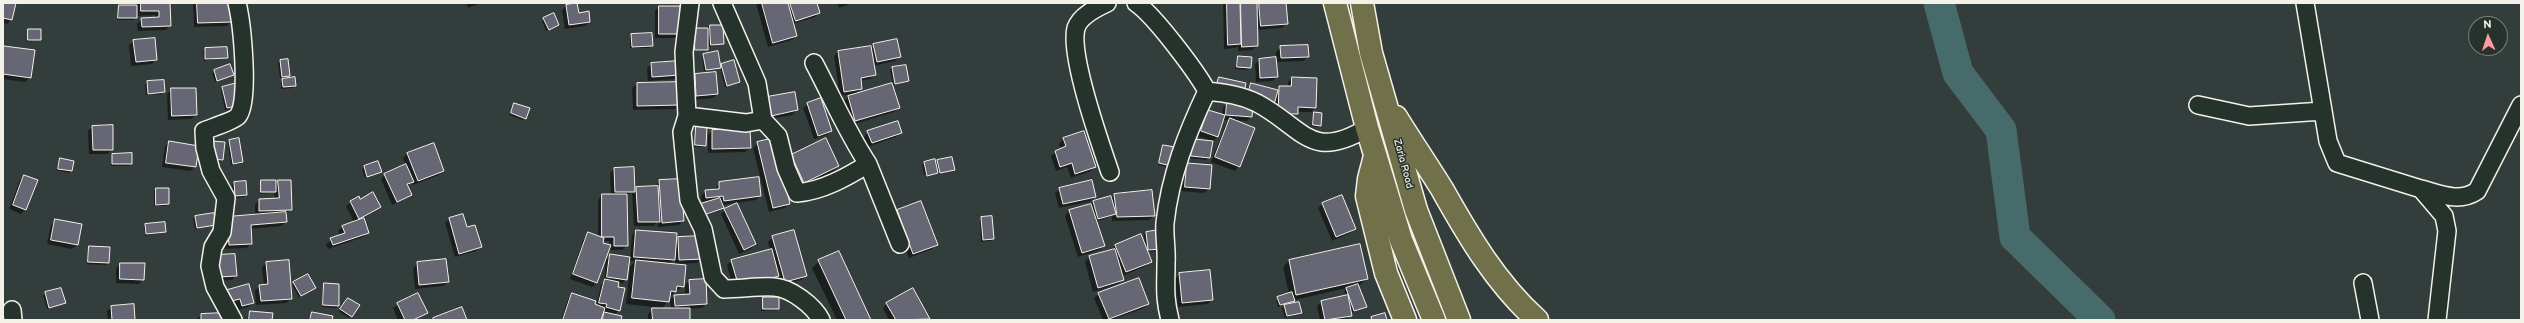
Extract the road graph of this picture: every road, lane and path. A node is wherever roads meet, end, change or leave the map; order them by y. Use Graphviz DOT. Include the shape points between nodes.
graph roads {
  1 [pos="237,3"];
  2 [pos="690,3"];
  3 [pos="722,3"];
  4 [pos="1107,3"];
  5 [pos="1136,3"];
  6 [pos="1335,3"];
  7 [pos="1362,3"];
  8 [pos="2305,3"];
  9 [pos="814,63"];
  10 [pos="1207,91"];
  11 [pos="1386,101"];
  12 [pos="2198,105"];
  13 [pos="2521,105"];
  14 [pos="2323,111"];
  15 [pos="687,116"];
  16 [pos="762,120"];
  17 [pos="1367,128"];
  18 [pos="1375,156"];
  19 [pos="868,164"];
  20 [pos="1110,172"];
  21 [pos="2421,189"];
  22 [pos="900,244"];
  23 [pos="2363,283"];
  24 [pos="232,320"];
  25 [pos="821,320"];
  26 [pos="1170,320"];
  27 [pos="1406,320"];
  28 [pos="1434,320"];
  29 [pos="1459,320"];
  30 [pos="1537,320"];
  31 [pos="2370,320"];
  32 [pos="2437,320"];
  1 -- 24 [label="street" via="243,50 244,106 237,118 204,131 205,148 212,171 226,198 222,232 213,247 210,266 215,287"];
  2 -- 15 [label="street" via="684,52"];
  3 -- 16 [label="street" via="757,83"];
  4 -- 20 [label="street" via="1085,16 1076,27 1075,40 1089,106"];
  5 -- 10 [label="street" via="1197,72"];
  6 -- 17 [label="highway"];
  7 -- 11 [label="highway, Zaria Road" via="1372,53"];
  8 -- 14 [label="street"];
  9 -- 19 [label="street" via="851,138"];
  10 -- 17 [label="street" via="1237,94 1258,104 1309,139 1323,144 1348,139"];
  10 -- 26 [label="street" via="1188,131 1170,190 1165,225 1167,262 1164,295"];
  11 -- 29 [label="highway, Zaria Road" via="1416,210"];
  11 -- 30 [label="highway" via="1417,148 1481,257"];
  12 -- 14 [label="street" via="2249,116"];
  13 -- 21 [label="street" via="2477,191 2469,197 2457,198"];
  14 -- 21 [label="street" via="2328,141 2337,163"];
  15 -- 16 [label="street" via="746,123"];
  15 -- 25 [label="street" via="682,132 690,200 704,229 713,277 724,289 775,287 796,296 817,312"];
  16 -- 19 [label="street" via="778,136 786,168 797,193 807,192 845,178"];
  17 -- 18 [label="highway"];
  18 -- 27 [label="highway" via="1367,196 1386,273"];
  18 -- 28 [label="highway" via="1401,240"];
  19 -- 22 [label="street"];
  21 -- 32 [label="street" via="2444,216 2447,231"];
  23 -- 31 [label="street"];
}
